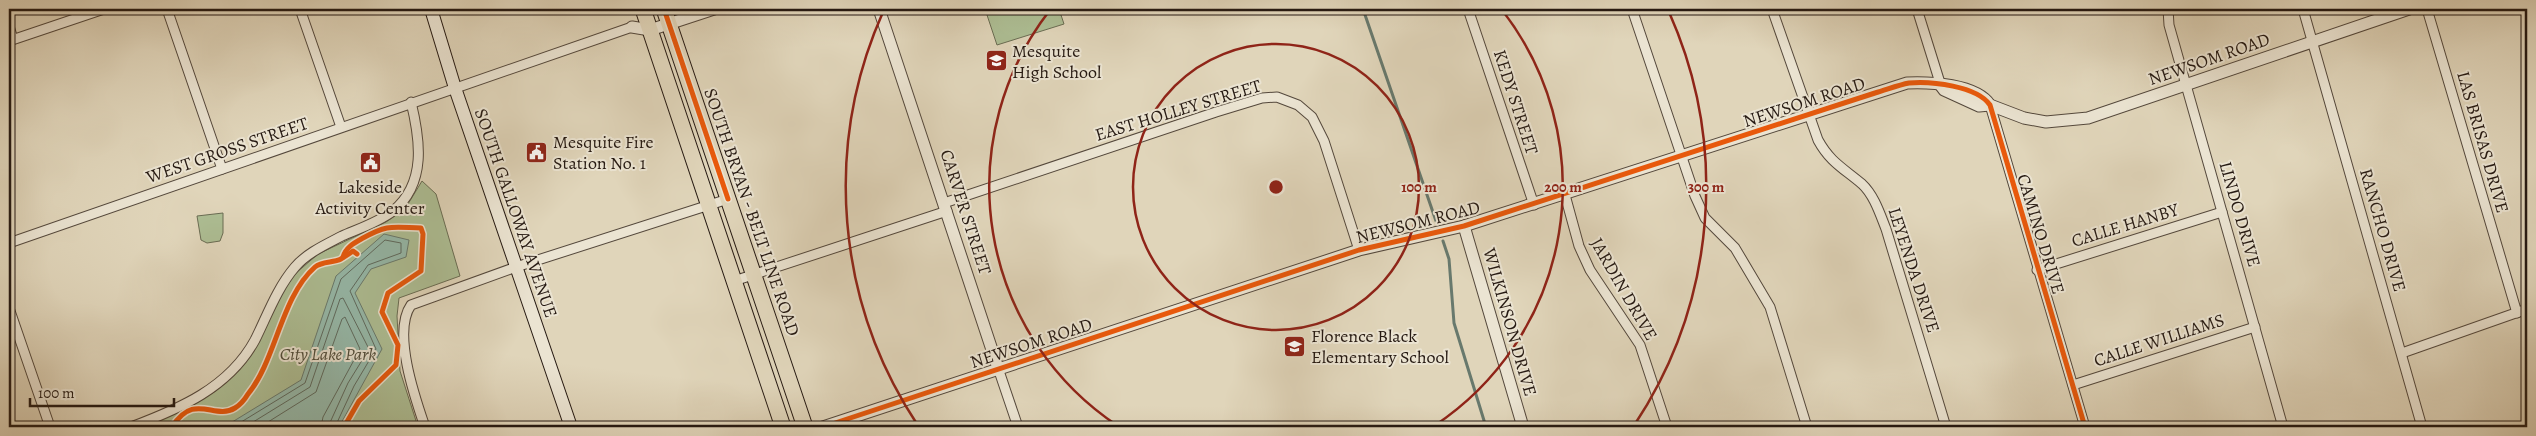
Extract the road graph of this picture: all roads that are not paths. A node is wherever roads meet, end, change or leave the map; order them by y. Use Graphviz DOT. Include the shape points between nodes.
graph roads {
  1 [pos="104,9"];
  2 [pos="167,9"];
  3 [pos="300,9"];
  4 [pos="431,9"];
  5 [pos="660,9"];
  6 [pos="664,9"];
  7 [pos="714,9"];
  8 [pos="879,9"];
  9 [pos="1468,9"];
  10 [pos="1632,9"];
  11 [pos="1772,9"];
  12 [pos="1917,9"];
  13 [pos="2168,9"];
  14 [pos="2303,9"];
  15 [pos="2409,9"];
  16 [pos="2427,9"];
  17 [pos="643,11"];
  18 [pos="670,25"];
  19 [pos="9,26"];
  20 [pos="632,27"];
  21 [pos="650,30"];
  22 [pos="11,40"];
  23 [pos="2312,42"];
  24 [pos="2186,85"];
  25 [pos="1941,86"];
  26 [pos="455,88"];
  27 [pos="411,102"];
  28 [pos="696,102"];
  29 [pos="1990,105"];
  30 [pos="676,108"];
  31 [pos="1808,115"];
  32 [pos="341,127"];
  33 [pos="1681,156"];
  34 [pos="222,169"];
  35 [pos="1565,195"];
  36 [pos="728,199"];
  37 [pos="708,205"];
  38 [pos="1534,205"];
  39 [pos="946,207"];
  40 [pos="2222,212"];
  41 [pos="1464,226"];
  42 [pos="9,243"];
  43 [pos="1359,250"];
  44 [pos="516,267"];
  45 [pos="2037,270"];
  46 [pos="753,275"];
  47 [pos="734,281"];
  48 [pos="9,308"];
  49 [pos="2527,309"];
  50 [pos="2517,313"];
  51 [pos="2255,326"];
  52 [pos="776,344"];
  53 [pos="757,350"];
  54 [pos="2402,353"];
  55 [pos="998,368"];
  56 [pos="2072,385"];
  57 [pos="50,427"];
  58 [pos="131,427"];
  59 [pos="425,427"];
  60 [pos="571,427"];
  61 [pos="783,427"];
  62 [pos="805,427"];
  63 [pos="823,427"];
  64 [pos="1018,427"];
  65 [pos="1522,427"];
  66 [pos="1667,427"];
  67 [pos="1807,427"];
  68 [pos="1946,427"];
  69 [pos="2085,427"];
  70 [pos="2283,427"];
  71 [pos="2422,427"];
  1 -- 22 [label="street"];
  2 -- 34 [label="street"];
  3 -- 32 [label="street"];
  4 -- 26 [label="main road, SOUTH GALLOWAY AVENUE"];
  5 -- 17 [label="street"];
  6 -- 18 [label="main road, SOUTH BRYAN - BELT LINE ROAD"];
  7 -- 18 [label="street"];
  8 -- 39 [label="street, CARVER STREET"];
  9 -- 38 [label="street, KEDY STREET"];
  10 -- 33 [label="street"];
  11 -- 31 [label="street, LEYENDA DRIVE"];
  12 -- 25 [label="street"];
  13 -- 24 [label="street, LINDO DRIVE" via="2169,25"];
  14 -- 23 [label="street, RANCHO DRIVE"];
  15 -- 23 [label="street, NEWSOM ROAD"];
  16 -- 50 [label="street, LAS BRISAS DRIVE"];
  17 -- 20 [label="street"];
  17 -- 21 [label="main road"];
  18 -- 21 [label="street"];
  18 -- 28 [label="main road, SOUTH BRYAN - BELT LINE ROAD"];
  19 -- 22 [label="street"];
  20 -- 21 [label="street"];
  20 -- 26 [label="street, WEST GROSS STREET"];
  21 -- 30 [label="main road"];
  23 -- 24 [label="street, NEWSOM ROAD"];
  23 -- 54 [label="street, RANCHO DRIVE"];
  24 -- 29 [label="street, NEWSOM ROAD" via="2088,118 2061,122 2024,118"];
  24 -- 40 [label="street, LINDO DRIVE"];
  25 -- 29 [label="street, NEWSOM ROAD" via="1954,86 1985,98"];
  25 -- 31 [label="street, NEWSOM ROAD" via="1907,83"];
  26 -- 27 [label="street, WEST GROSS STREET"];
  26 -- 44 [label="main road, SOUTH GALLOWAY AVENUE"];
  27 -- 32 [label="street, WEST GROSS STREET"];
  27 -- 58 [label="street" via="420,149 416,176 402,201 392,211 314,251 296,266 286,278 253,342 228,376 210,390 161,416"];
  28 -- 30 [label="main road"];
  28 -- 36 [label="main road, SOUTH BRYAN - BELT LINE ROAD"];
  29 -- 45 [label="street, CAMINO DRIVE"];
  30 -- 37 [label="main road"];
  31 -- 33 [label="street, NEWSOM ROAD"];
  31 -- 68 [label="street, LEYENDA DRIVE" via="1825,153 1838,168 1863,185 1878,207"];
  32 -- 34 [label="street, WEST GROSS STREET"];
  33 -- 35 [label="street, NEWSOM ROAD"];
  33 -- 67 [label="street" via="1705,218 1735,248 1770,307"];
  34 -- 42 [label="street, WEST GROSS STREET"];
  35 -- 38 [label="street, NEWSOM ROAD"];
  35 -- 66 [label="street, JARDIN DRIVE" via="1579,246 1590,270 1640,344"];
  36 -- 37 [label="street"];
  36 -- 46 [label="main road, SOUTH BRYAN - BELT LINE ROAD"];
  37 -- 44 [label="street"];
  37 -- 47 [label="main road"];
  38 -- 41 [label="street, NEWSOM ROAD"];
  39 -- 43 [label="street, EAST HOLLEY STREET" via="1207,115 1262,98 1277,97 1298,104 1312,117 1324,141"];
  39 -- 46 [label="street, EAST HOLLEY STREET"];
  39 -- 55 [label="street, CARVER STREET"];
  40 -- 45 [label="street, CALLE HANBY"];
  40 -- 51 [label="street, LINDO DRIVE"];
  41 -- 43 [label="street, NEWSOM ROAD"];
  41 -- 65 [label="street, WILKINSON DRIVE"];
  43 -- 55 [label="street, NEWSOM ROAD"];
  44 -- 59 [label="street" via="411,305 406,311 406,350"];
  44 -- 60 [label="main road, SOUTH GALLOWAY AVENUE"];
  45 -- 56 [label="street, CAMINO DRIVE"];
  46 -- 47 [label="street, EAST HOLLEY STREET"];
  46 -- 52 [label="main road, SOUTH BRYAN - BELT LINE ROAD"];
  47 -- 53 [label="main road"];
  48 -- 57 [label="street"];
  49 -- 50 [label="street"];
  50 -- 54 [label="street"];
  51 -- 56 [label="street, CALLE WILLIAMS"];
  51 -- 70 [label="street, LINDO DRIVE"];
  52 -- 53 [label="main road"];
  52 -- 62 [label="main road, SOUTH BRYAN - BELT LINE ROAD"];
  53 -- 61 [label="main road"];
  54 -- 71 [label="street, RANCHO DRIVE"];
  55 -- 63 [label="street, NEWSOM ROAD"];
  55 -- 64 [label="street, CARVER STREET"];
  56 -- 69 [label="street, CAMINO DRIVE"];
}
